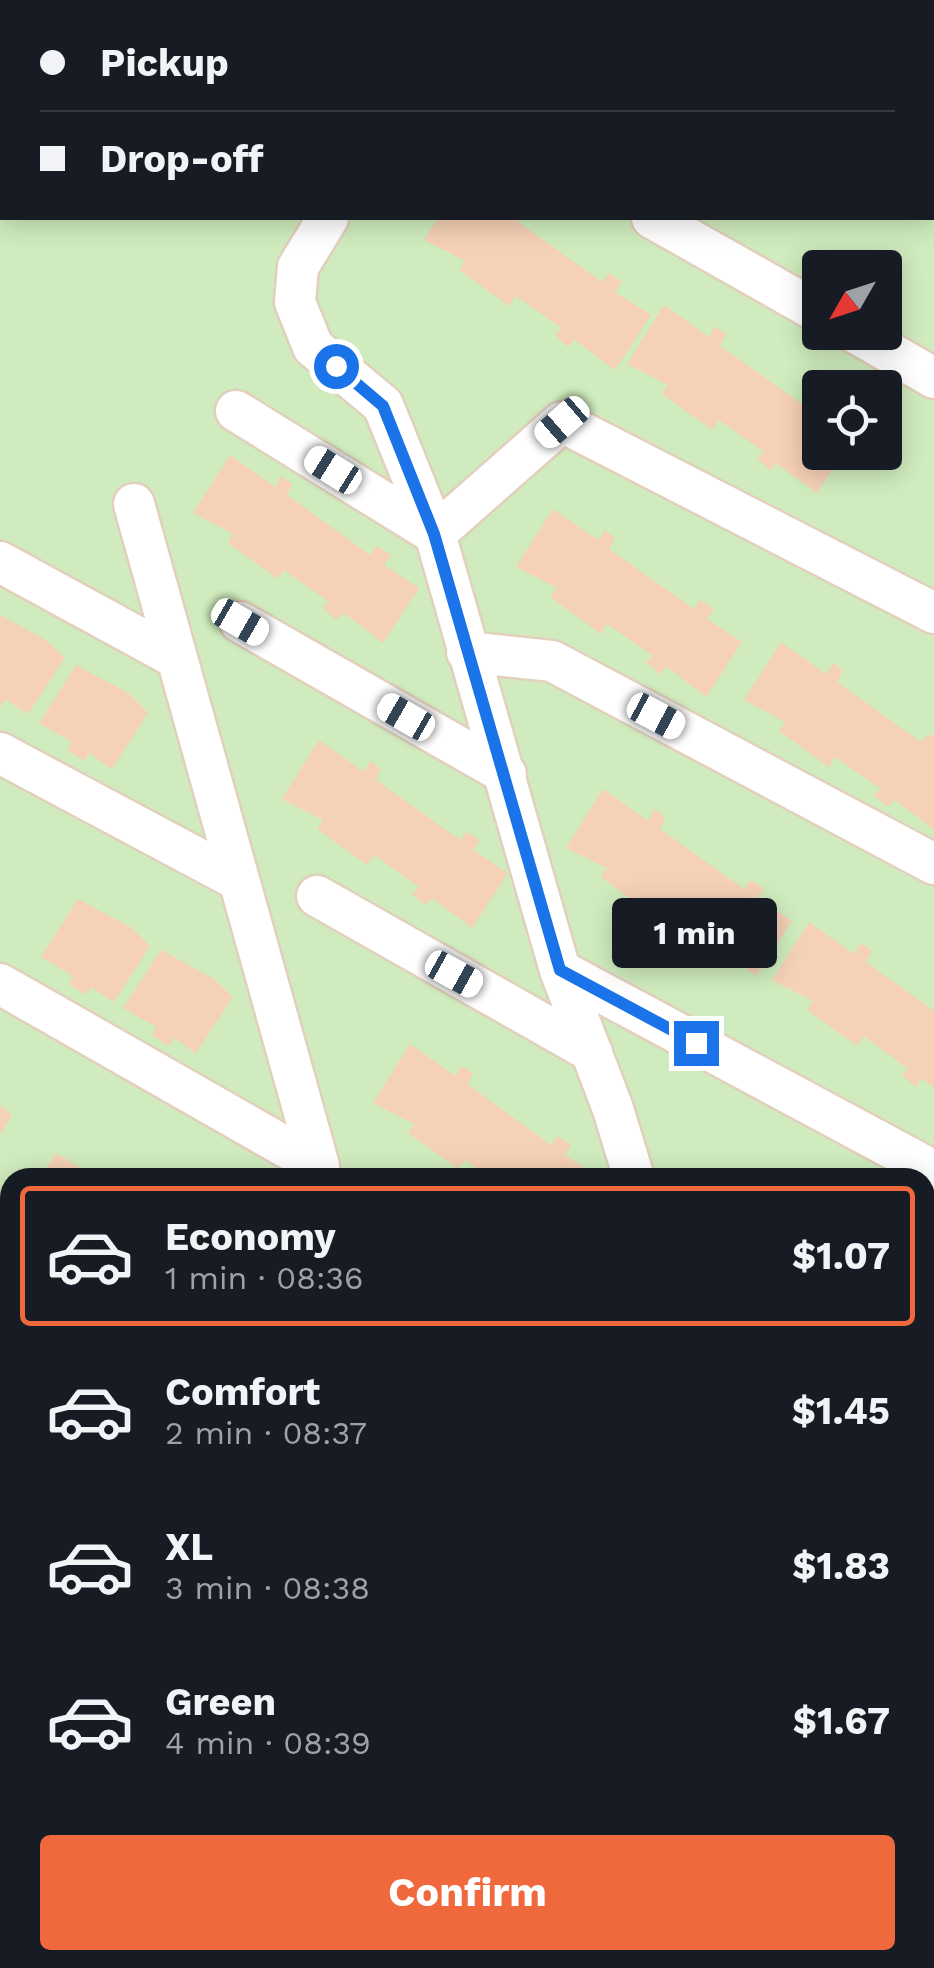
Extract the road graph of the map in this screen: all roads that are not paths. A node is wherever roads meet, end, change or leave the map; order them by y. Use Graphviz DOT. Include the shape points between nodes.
graph roads {
  1 [pos="327,220"];
  2 [pos="656,220"];
  3 [pos="802,303"];
  4 [pos="885,350"];
  5 [pos="934,378"];
  6 [pos="236,410"];
  7 [pos="134,504"];
  8 [pos="434,534"];
  9 [pos="0,562"];
  10 [pos="934,613"];
  11 [pos="240,622"];
  12 [pos="466,652"];
  13 [pos="176,658"];
  14 [pos="0,753"];
  15 [pos="506,774"];
  16 [pos="934,864"];
  17 [pos="238,880"];
  18 [pos="318,896"];
  19 [pos="560,970"];
  20 [pos="0,984"];
  21 [pos="592,1052"];
  22 [pos="311,1168"];
  23 [pos="317,1168"];
  24 [pos="631,1168"];
  25 [pos="927,1168"];
  1 -- 8 [label="street" via="298,266 295,302 313,347 383,406"];
  2 -- 3 [label="street"];
  4 -- 5 [label="street"];
  6 -- 8 [label="street"];
  7 -- 13 [label="street"];
  8 -- 10 [label="street" via="562,422"];
  8 -- 12 [label="street"];
  9 -- 13 [label="street"];
  11 -- 15 [label="street"];
  12 -- 15 [label="street"];
  12 -- 16 [label="street" via="552,661"];
  13 -- 17 [label="street"];
  14 -- 17 [label="street"];
  15 -- 19 [label="street"];
  17 -- 23 [label="street"];
  18 -- 21 [label="street"];
  19 -- 21 [label="street"];
  19 -- 25 [label="street"];
  20 -- 22 [label="street"];
  21 -- 24 [label="street"];
}
